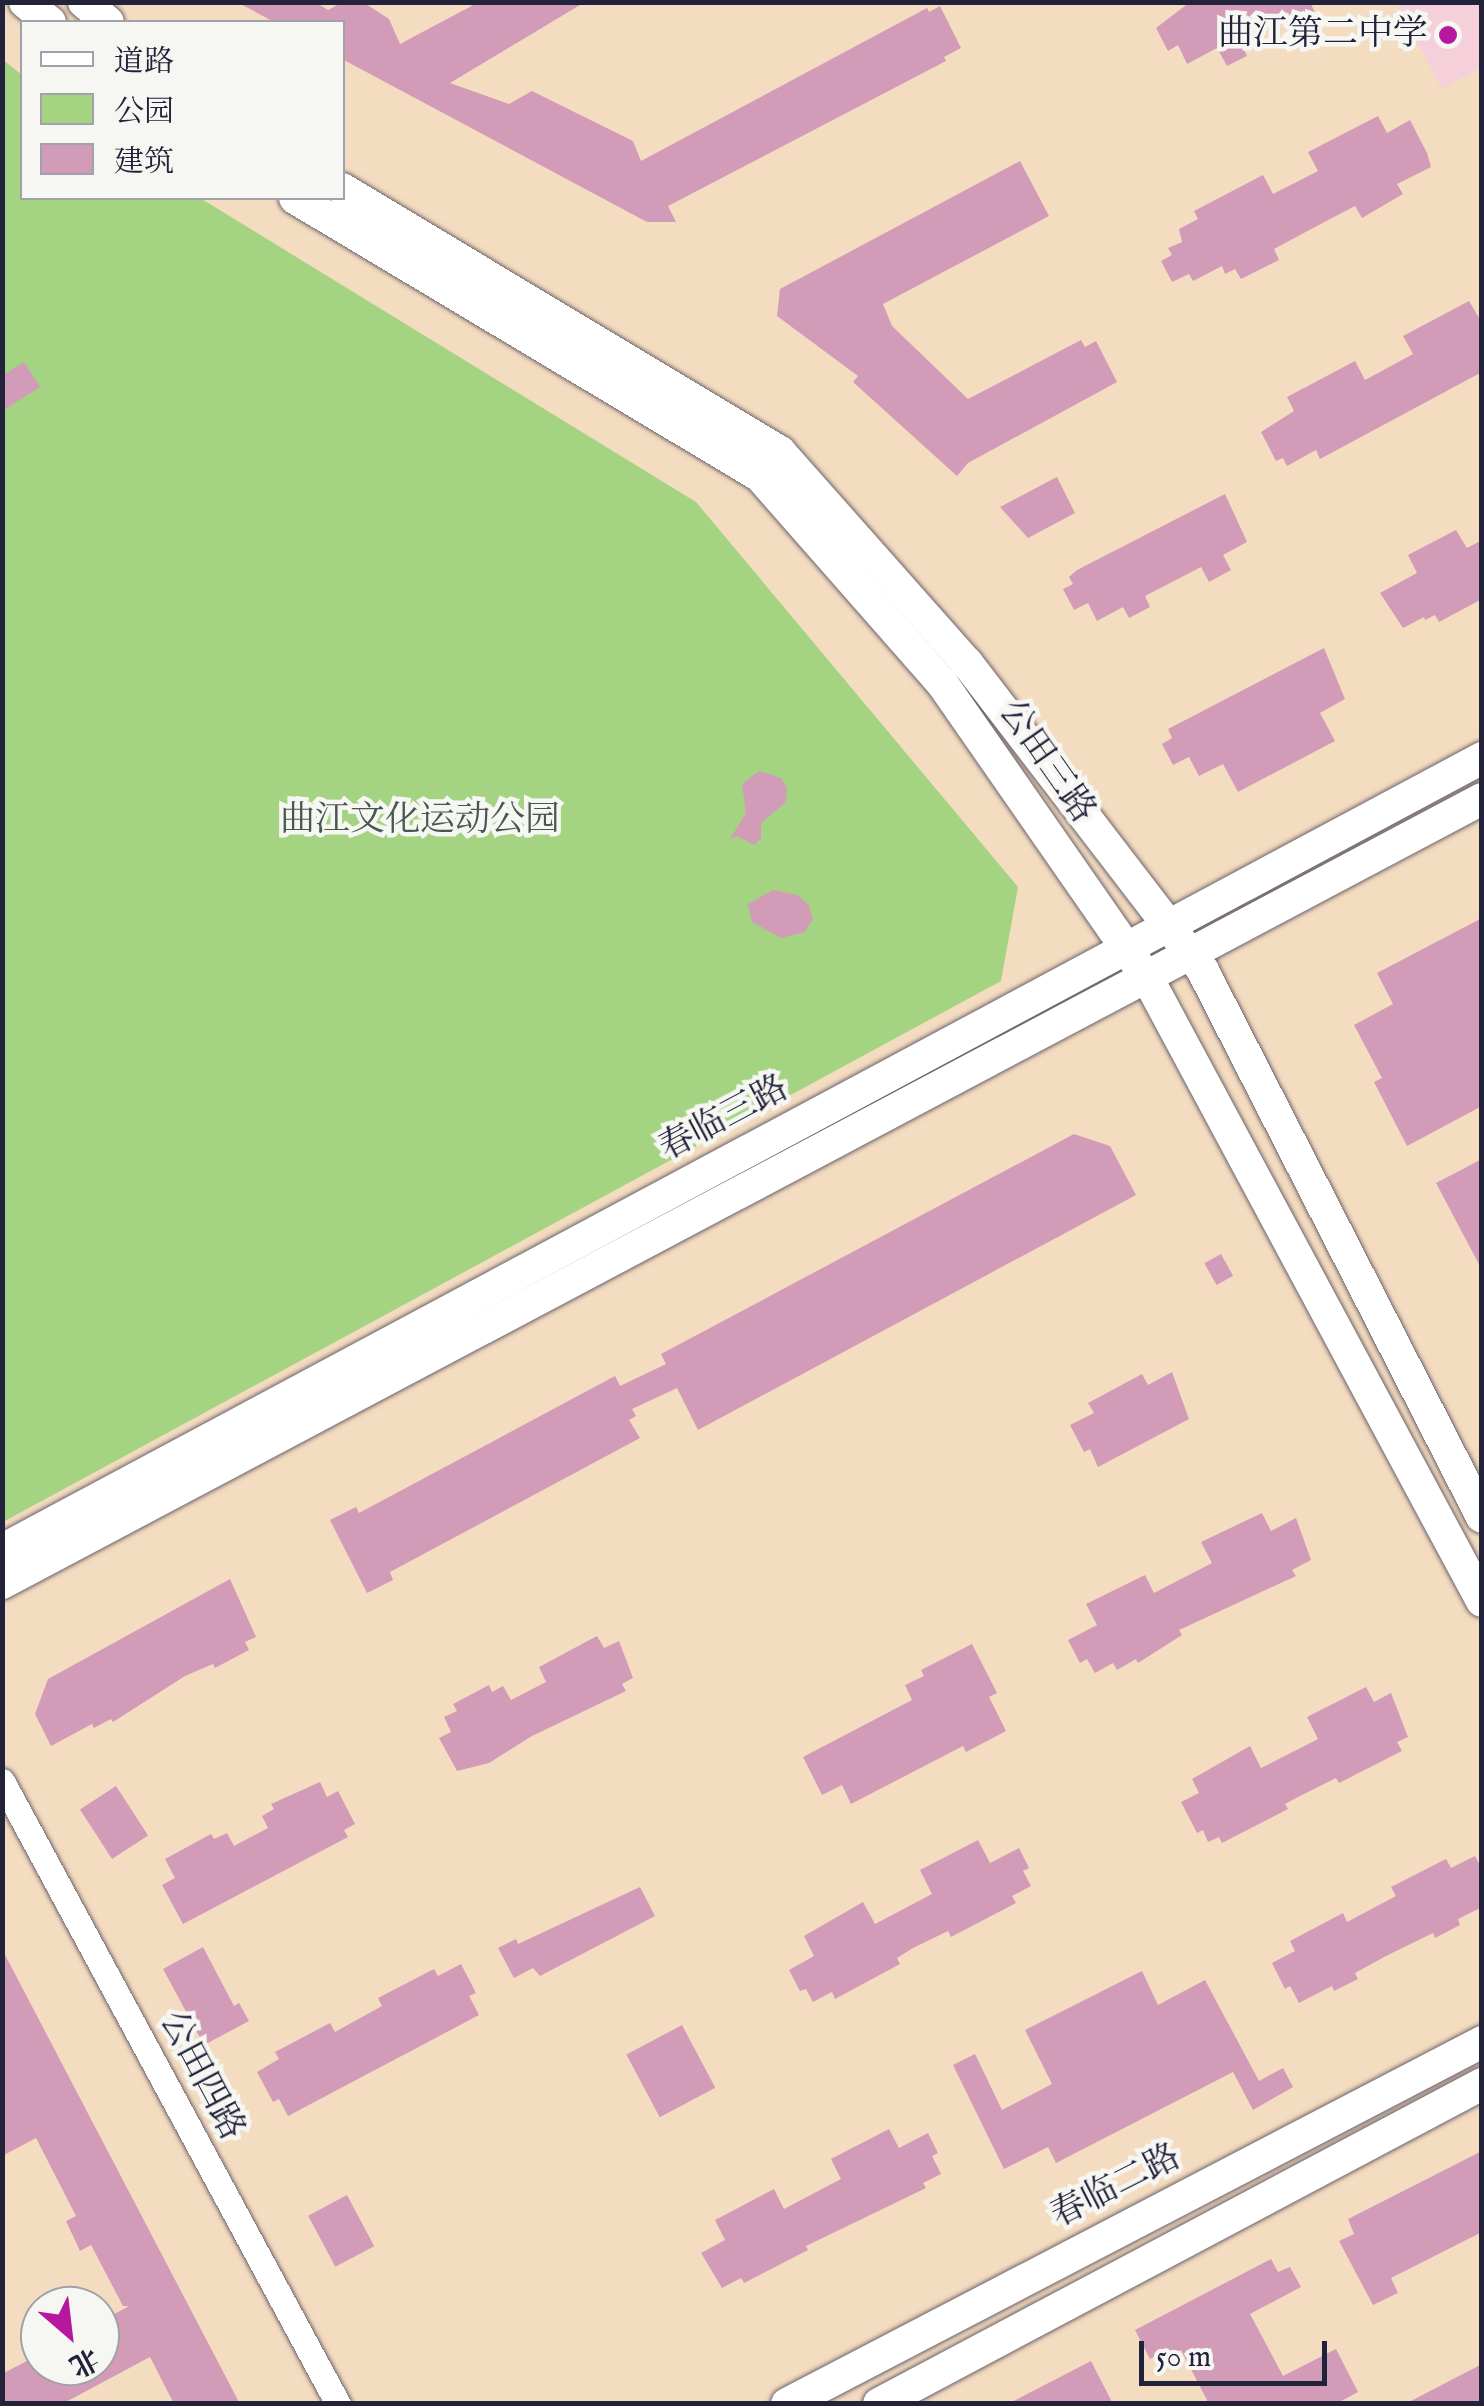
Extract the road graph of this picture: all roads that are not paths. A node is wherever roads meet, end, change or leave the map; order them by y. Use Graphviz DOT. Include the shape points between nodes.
graph roads {
  1 [pos="25,2"];
  2 [pos="84,2"];
  3 [pos="48,20"];
  4 [pos="106,20"];
  5 [pos="345,191"];
  6 [pos="298,200"];
  7 [pos="1482,758"];
  8 [pos="1482,800"];
  9 [pos="1168,927"];
  10 [pos="1127,949"];
  11 [pos="1192,956"];
  12 [pos="1148,979"];
  13 [pos="1482,1517"];
  14 [pos="2,1550"];
  15 [pos="2,1583"];
  16 [pos="1482,1601"];
  17 [pos="2,1782"];
  18 [pos="1482,2042"];
  19 [pos="1482,2084"];
  20 [pos="338,2404"];
  21 [pos="787,2404"];
  22 [pos="879,2404"];
  1 -- 3 [label="street"];
  2 -- 4 [label="street"];
  5 -- 9 [label="street, 公田三路" via="780,452 967,664"];
  6 -- 10 [label="street, 公田三路" via="760,476 942,683"];
  7 -- 9 [label="street, 春临三路"];
  8 -- 11 [label="street"];
  9 -- 10 [label="street, 春临三路"];
  9 -- 11 [label="street, 公田三路"];
  10 -- 12 [label="street, 公田三路"];
  10 -- 14 [label="street, 春临三路"];
  11 -- 12 [label="street"];
  11 -- 13 [label="street, 公田三路"];
  12 -- 15 [label="street"];
  12 -- 16 [label="street, 公田三路"];
  17 -- 20 [label="street, 公田四路"];
  18 -- 21 [label="street, 春临二路"];
  19 -- 22 [label="street"];
}
